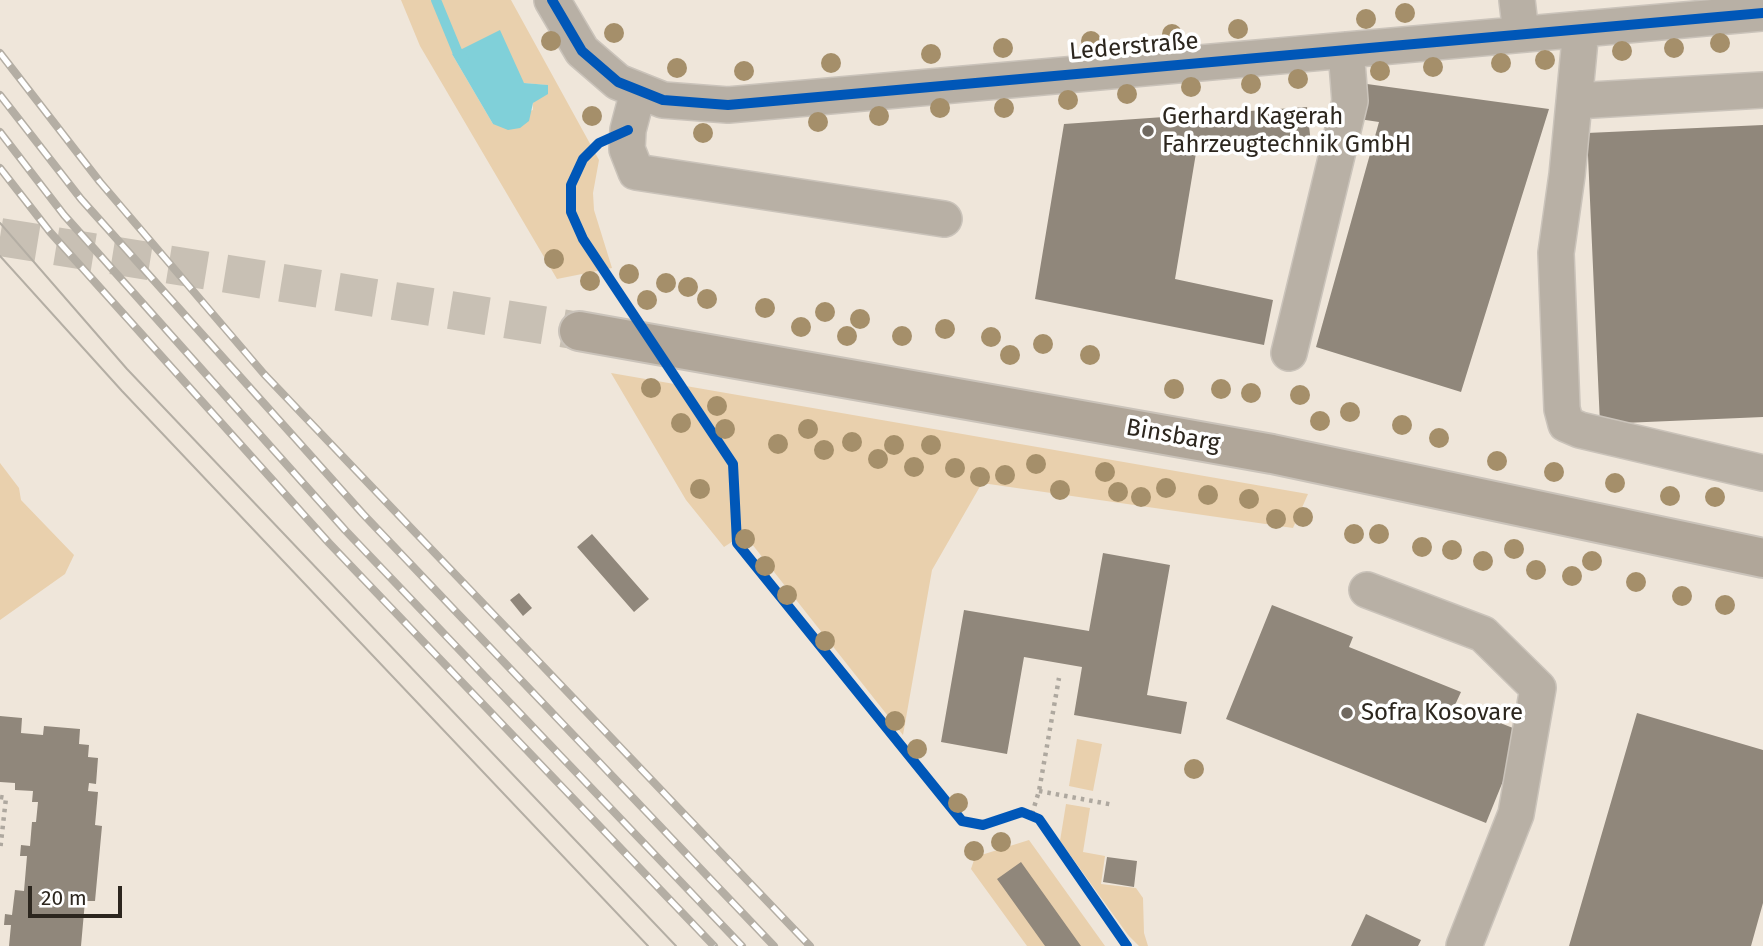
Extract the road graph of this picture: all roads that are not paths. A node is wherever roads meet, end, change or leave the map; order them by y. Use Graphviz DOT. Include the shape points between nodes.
graph roads {
  1 [pos="552,0"];
  2 [pos="1517,0"];
  3 [pos="1763,13"];
  4 [pos="1596,18"];
  5 [pos="1521,34"];
  6 [pos="1346,50"];
  7 [pos="1763,90"];
  8 [pos="638,92"];
  9 [pos="1575,101"];
  10 [pos="944,219"];
  11 [pos="579,331"];
  12 [pos="1289,353"];
  13 [pos="1763,473"];
  14 [pos="1763,558"];
  15 [pos="1367,590"];
  16 [pos="1464,946"];
  1 -- 8 [label="street, Lederstraße" via="582,51 601,70"];
  2 -- 5 [label="street"];
  3 -- 4 [label="street, Lederstraße"];
  4 -- 5 [label="street, Lederstraße"];
  4 -- 9 [label="street"];
  5 -- 6 [label="street, Lederstraße"];
  6 -- 8 [label="street, Lederstraße" via="728,104 663,100"];
  6 -- 12 [label="street" via="1350,100"];
  7 -- 9 [label="street"];
  8 -- 10 [label="street" via="627,149 636,172"];
  9 -- 13 [label="street" via="1556,253 1566,424"];
  11 -- 14 [label="main road, Binsbarg" via="1272,454"];
  15 -- 16 [label="street" via="1483,634 1538,688 1516,814"];
}
